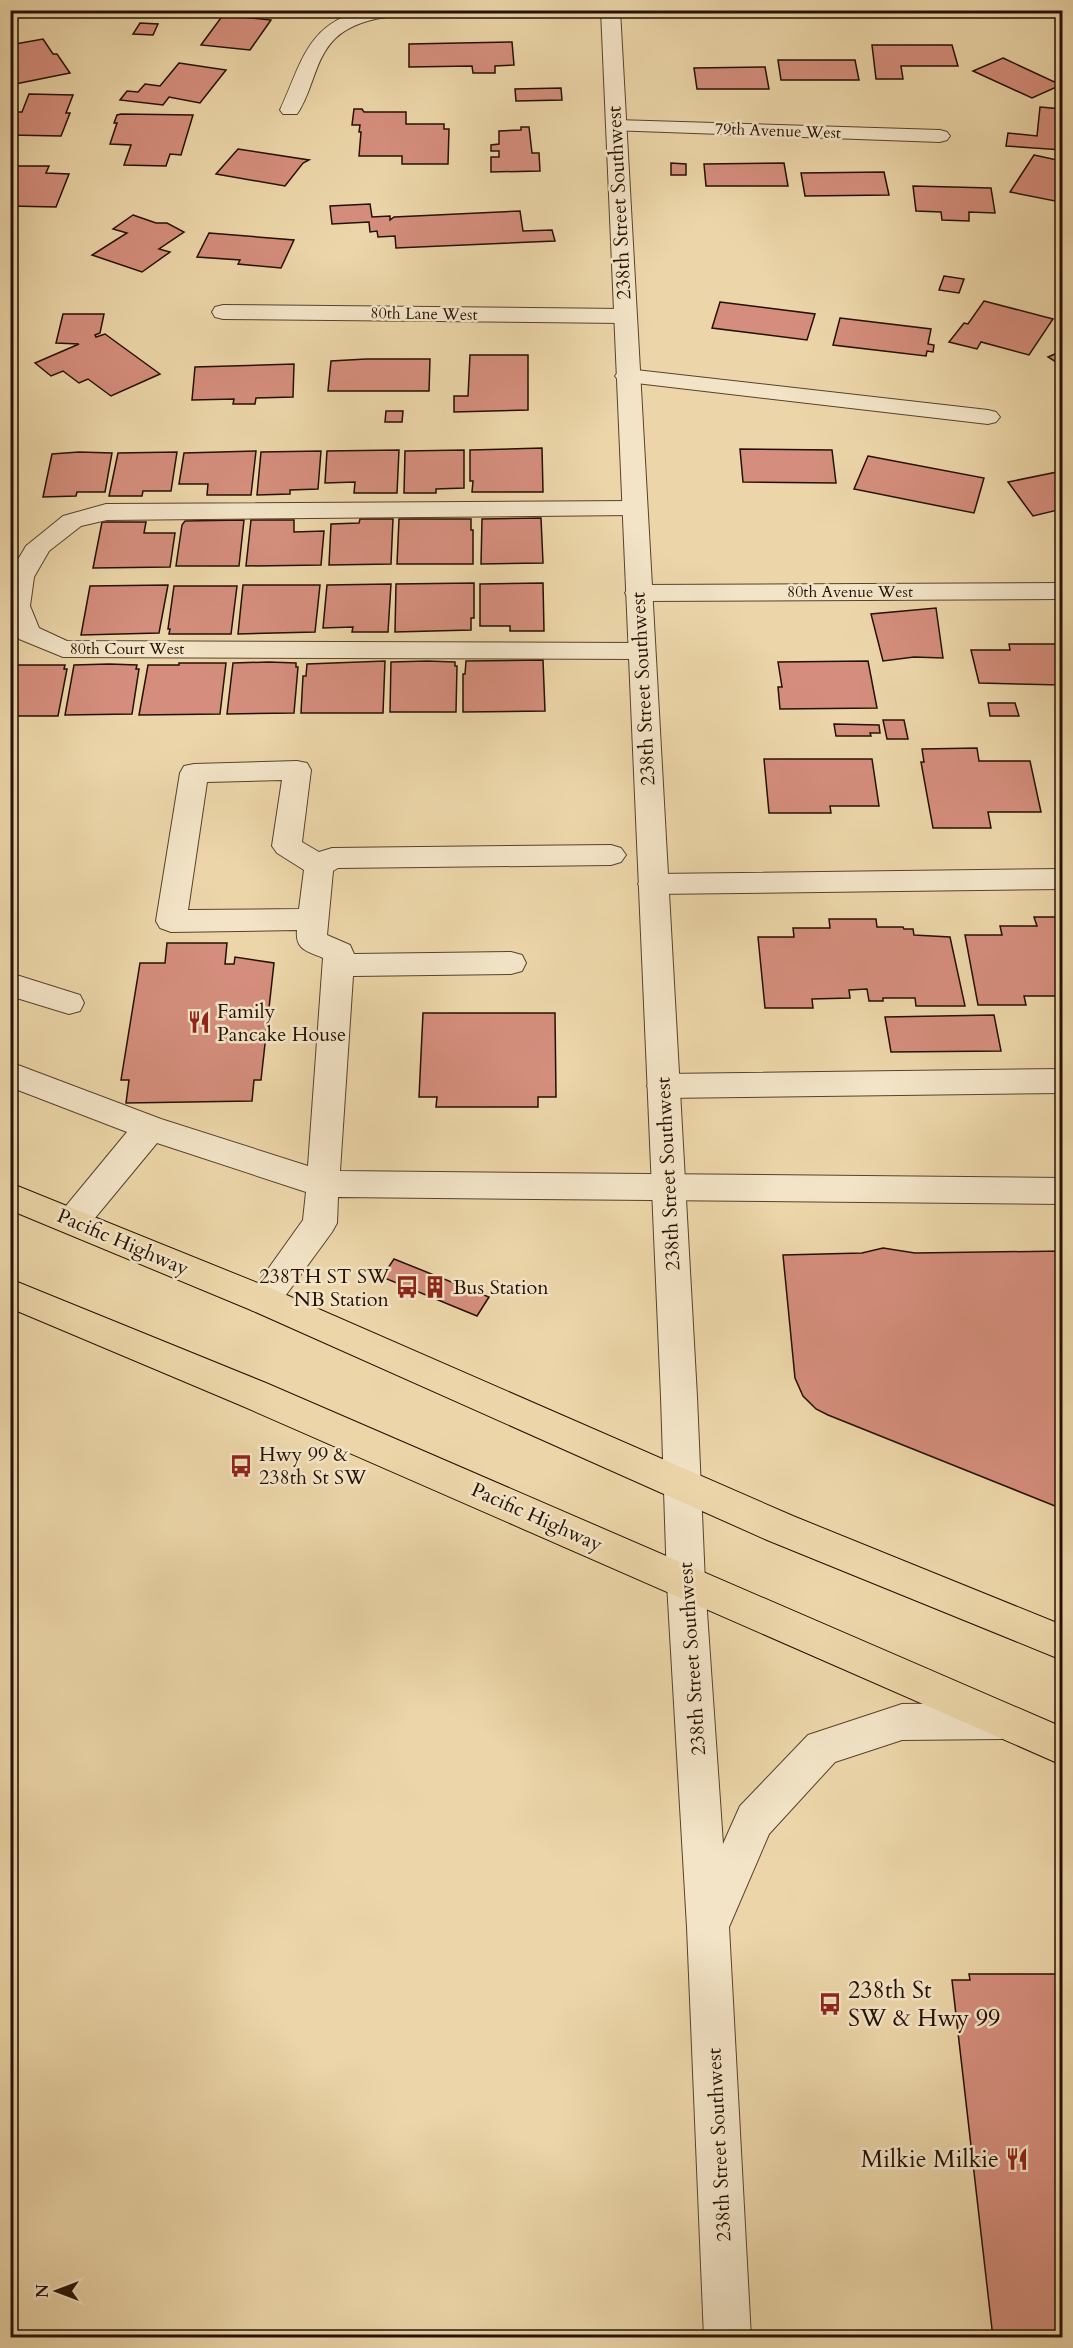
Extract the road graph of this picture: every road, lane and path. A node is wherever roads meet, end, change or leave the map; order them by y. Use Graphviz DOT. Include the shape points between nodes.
graph roads {
  1 [pos="478,10"];
  2 [pos="610,10"];
  3 [pos="290,110"];
  4 [pos="616,126"];
  5 [pos="940,136"];
  6 [pos="223,312"];
  7 [pos="624,316"];
  8 [pos="627,376"];
  9 [pos="988,417"];
  10 [pos="634,508"];
  11 [pos="1062,591"];
  12 [pos="638,593"];
  13 [pos="641,651"];
  14 [pos="610,855"];
  15 [pos="319,866"];
  16 [pos="1062,879"];
  17 [pos="653,884"];
  18 [pos="313,919"];
  19 [pos="512,963"];
  20 [pos="338,965"];
  21 [pos="10,984"];
  22 [pos="69,1003"];
  23 [pos="10,1074"];
  24 [pos="1062,1081"];
  25 [pos="663,1086"];
  26 [pos="150,1128"];
  27 [pos="322,1184"];
  28 [pos="668,1190"];
  29 [pos="1062,1191"];
  30 [pos="10,1196"];
  31 [pos="73,1221"];
  32 [pos="10,1293"];
  33 [pos="263,1300"];
  34 [pos="681,1484"];
  35 [pos="686,1583"];
  36 [pos="1062,1643"];
  37 [pos="1002,1720"];
  38 [pos="1062,1746"];
  39 [pos="708,1927"];
  40 [pos="728,2337"];
  1 -- 3 [label="street" via="377,12 346,21 324,39"];
  2 -- 4 [label="street, 238th Street Southwest"];
  4 -- 5 [label="street, 79th Avenue West"];
  4 -- 7 [label="street, 238th Street Southwest"];
  6 -- 7 [label="street, 80th Lane West"];
  7 -- 8 [label="street, 238th Street Southwest"];
  8 -- 9 [label="street"];
  8 -- 10 [label="street, 238th Street Southwest"];
  10 -- 12 [label="street, 238th Street Southwest"];
  10 -- 13 [label="street, 80th Court West" via="106,512 72,521 39,546 21,576 17,606 28,633 63,649"];
  11 -- 12 [label="street, 80th Avenue West"];
  12 -- 13 [label="street, 238th Street Southwest"];
  13 -- 17 [label="street, 238th Street Southwest"];
  14 -- 15 [label="street" via="332,858"];
  15 -- 18 [label="street"];
  15 -- 18 [label="street" via="287,846 297,770 194,773 171,921"];
  16 -- 17 [label="street"];
  17 -- 25 [label="street, 238th Street Southwest"];
  18 -- 20 [label="street" via="312,940 339,953"];
  19 -- 20 [label="street"];
  20 -- 27 [label="street"];
  21 -- 22 [label="street"];
  23 -- 26 [label="street"];
  24 -- 25 [label="street"];
  25 -- 28 [label="street, 238th Street Southwest"];
  26 -- 27 [label="street"];
  26 -- 31 [label="street"];
  27 -- 28 [label="street"];
  27 -- 33 [label="street" via="320,1223"];
  28 -- 29 [label="street"];
  28 -- 34 [label="street, 238th Street Southwest"];
  30 -- 31 [label="highway, Pacific Highway"];
  31 -- 33 [label="highway, Pacific Highway"];
  32 -- 35 [label="highway, Pacific Highway"];
  33 -- 34 [label="highway, Pacific Highway"];
  34 -- 35 [label="street, 238th Street Southwest"];
  34 -- 36 [label="highway, Pacific Highway"];
  35 -- 37 [label="highway, Pacific Highway"];
  35 -- 39 [label="street, 238th Street Southwest"];
  37 -- 38 [label="highway, Pacific Highway"];
  37 -- 39 [label="street" via="902,1722 822,1748 754,1820"];
  39 -- 40 [label="street, 238th Street Southwest"];
}
